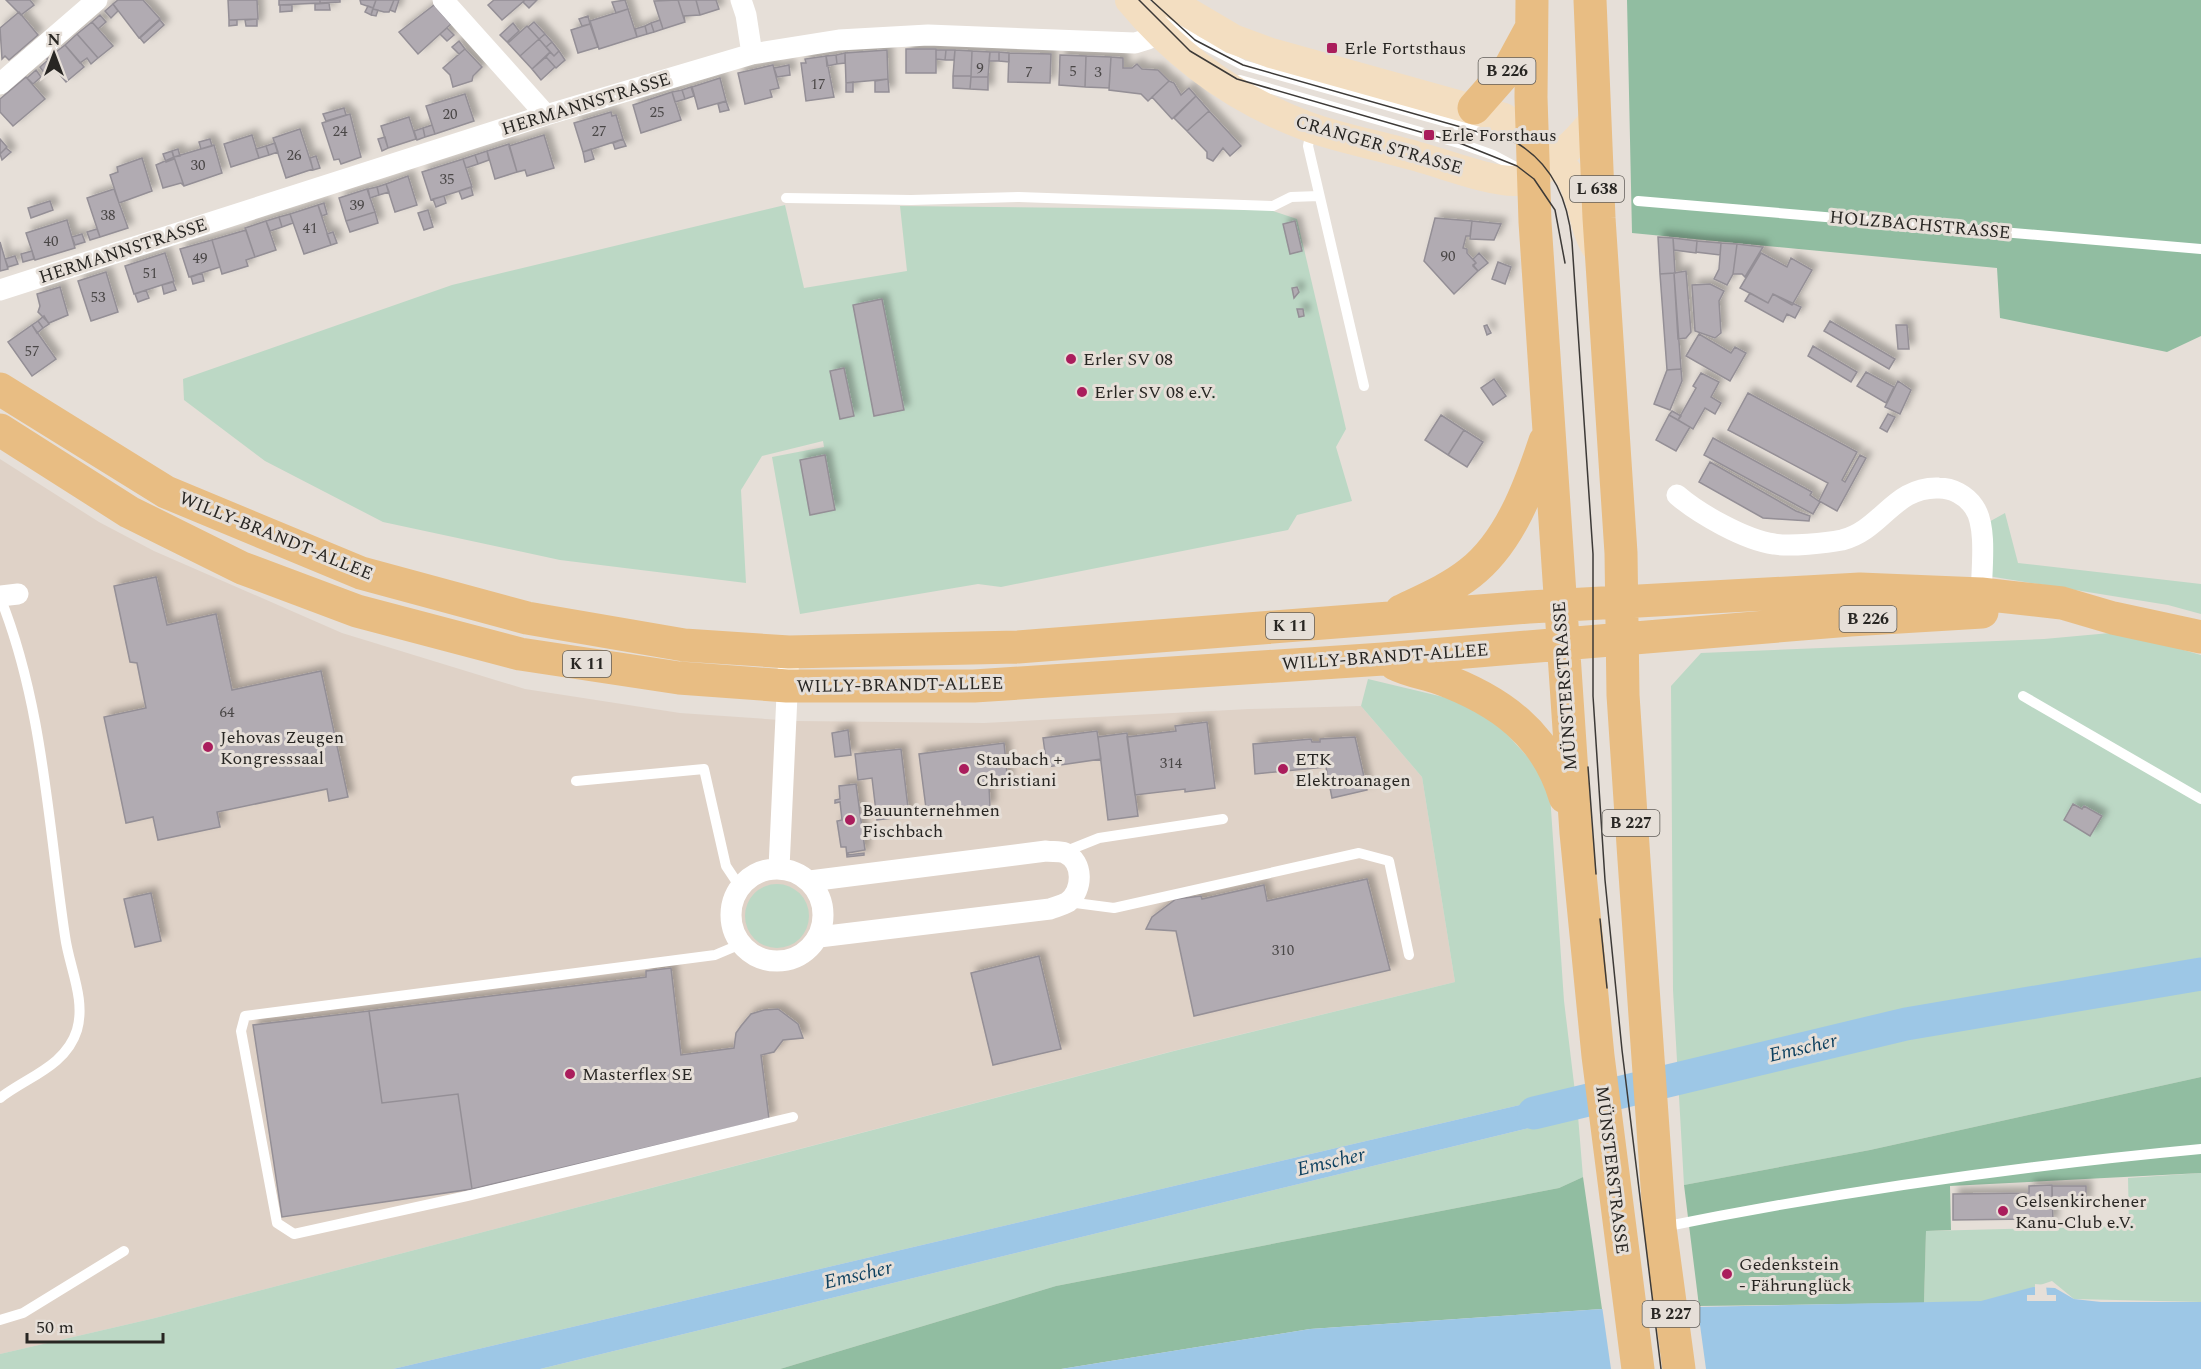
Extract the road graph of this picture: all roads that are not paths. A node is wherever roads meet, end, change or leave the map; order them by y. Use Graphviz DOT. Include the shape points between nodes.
graph roads {
  1 [pos="97,0"];
  2 [pos="443,0"];
  3 [pos="741,0"];
  4 [pos="1130,0"];
  5 [pos="1139,0"];
  6 [pos="1590,0"];
  7 [pos="1162,13"];
  8 [pos="1531,14"];
  9 [pos="1271,53"];
  10 [pos="752,54"];
  11 [pos="1243,65"];
  12 [pos="1237,79"];
  13 [pos="0,84"];
  14 [pos="1255,104"];
  15 [pos="546,115"];
  16 [pos="1466,117"];
  17 [pos="1593,120"];
  18 [pos="1311,128"];
  19 [pos="1542,161"];
  20 [pos="1489,165"];
  21 [pos="1319,195"];
  22 [pos="786,198"];
  23 [pos="1638,201"];
  24 [pos="1535,222"];
  25 [pos="2201,249"];
  26 [pos="1602,257"];
  27 [pos="0,290"];
  28 [pos="1364,387"];
  29 [pos="0,389"];
  30 [pos="1549,428"];
  31 [pos="0,430"];
  32 [pos="1677,495"];
  33 [pos="6,596"];
  34 [pos="1623,601"];
  35 [pos="1981,603"];
  36 [pos="1560,607"];
  37 [pos="1386,618"];
  38 [pos="2201,637"];
  39 [pos="1623,638"];
  40 [pos="1562,645"];
  41 [pos="789,652"];
  42 [pos="1383,659"];
  43 [pos="787,686"];
  44 [pos="2023,696"];
  45 [pos="576,782"];
  46 [pos="2201,799"];
  47 [pos="1223,819"];
  48 [pos="1576,833"];
  49 [pos="1064,852"];
  50 [pos="779,868"];
  51 [pos="810,881"];
  52 [pos="740,886"];
  53 [pos="1067,902"];
  54 [pos="819,937"];
  55 [pos="741,944"];
  56 [pos="1409,955"];
  57 [pos="0,1098"];
  58 [pos="793,1117"];
  59 [pos="2201,1149"];
  60 [pos="1662,1244"];
  61 [pos="124,1251"];
  62 [pos="0,1320"];
  63 [pos="1638,1369"];
  64 [pos="1679,1369"];
  1 -- 13 [label="street"];
  2 -- 15 [label="street"];
  3 -- 10 [label="street"];
  4 -- 7 [label="main road, CRANGER STRASSE / B 226"];
  5 -- 7 [label="lane"];
  6 -- 17 [label="main road, L 638"];
  7 -- 9 [label="main road, CRANGER STRASSE / B 226"];
  7 -- 10 [label="street, HERMANNSTRASSE" via="1148,39 1134,43 928,35 839,40"];
  7 -- 11 [label="lane" via="1194,40"];
  7 -- 12 [label="lane" via="1190,51"];
  7 -- 14 [label="main road, CRANGER STRASSE / B 226" via="1212,78"];
  8 -- 16 [label="main road, B 226" via="1515,60"];
  8 -- 19 [label="main road, MÜNSTERSTRASSE"];
  9 -- 11 [label="lane"];
  9 -- 16 [label="main road, CRANGER STRASSE / B 226"];
  10 -- 15 [label="street, HERMANNSTRASSE"];
  11 -- 12 [label="lane" via="1238,68"];
  11 -- 16 [label="lane"];
  12 -- 14 [label="lane"];
  12 -- 20 [label="lane"];
  14 -- 18 [label="main road, CRANGER STRASSE / B 226"];
  15 -- 27 [label="street, HERMANNSTRASSE"];
  16 -- 19 [label="main road, CRANGER STRASSE / B 226" via="1504,118"];
  17 -- 19 [label="main road"];
  17 -- 26 [label="main road, L 638"];
  18 -- 20 [label="main road, CRANGER STRASSE / B 226"];
  18 -- 21 [label="lane" via="1308,146"];
  19 -- 20 [label="main road, CRANGER STRASSE" via="1517,181"];
  19 -- 24 [label="main road, MÜNSTERSTRASSE / B 226"];
  19 -- 26 [label="main road, CRANGER STRASSE / B 226" via="1574,182 1587,232"];
  20 -- 24 [label="main road, B 226" via="1521,195"];
  21 -- 22 [label="lane" via="1291,197 1273,206 1030,198"];
  21 -- 28 [label="lane"];
  23 -- 25 [label="lane, HOLZBACHSTRASSE"];
  24 -- 30 [label="main road, MÜNSTERSTRASSE / B 226"];
  26 -- 34 [label="main road, B 226"];
  29 -- 41 [label="main road, WILLY-BRANDT-ALLEE / K 11" via="166,492 361,573 526,618 684,645"];
  30 -- 36 [label="main road, MÜNSTERSTRASSE / B 226"];
  30 -- 37 [label="main road" via="1532,478 1499,543 1471,573"];
  31 -- 43 [label="main road, WILLY-BRANDT-ALLEE / K 11" via="140,517 242,568 357,611 520,654 679,678"];
  32 -- 35 [label="street" via="1742,535 1775,545 1841,540 1866,531 1892,504 1922,487 1952,488 1974,507 1982,532"];
  33 -- 57 [label="lane" via="24,662 65,942 80,1006 77,1030 66,1051 42,1072"];
  34 -- 35 [label="main road, WILLY-BRANDT-ALLEE / B 226" via="1860,589"];
  34 -- 36 [label="main road, WILLY-BRANDT-ALLEE / B 226"];
  34 -- 39 [label="main road, B 226"];
  35 -- 38 [label="main road, WILLY-BRANDT-ALLEE / B 226" via="2060,618 2113,618"];
  35 -- 39 [label="main road, WILLY-BRANDT-ALLEE / B 226"];
  36 -- 37 [label="main road, WILLY-BRANDT-ALLEE / K 11"];
  36 -- 40 [label="main road, MÜNSTERSTRASSE / B 226"];
  37 -- 41 [label="main road, WILLY-BRANDT-ALLEE / K 11" via="1018,647"];
  39 -- 40 [label="main road, WILLY-BRANDT-ALLEE / B 226"];
  39 -- 60 [label="main road, B 227" via="1623,695"];
  40 -- 42 [label="main road, WILLY-BRANDT-ALLEE / K 11"];
  40 -- 48 [label="main road, MÜNSTERSTRASSE / B 227"];
  41 -- 43 [label="street, WILLY-BRANDT-ALLEE"];
  42 -- 43 [label="main road, WILLY-BRANDT-ALLEE / K 11" via="974,686"];
  42 -- 48 [label="main road" via="1486,697 1510,713 1539,744 1559,777"];
  43 -- 50 [label="street, WILLY-BRANDT-ALLEE"];
  44 -- 46 [label="lane"];
  45 -- 52 [label="lane" via="704,769 726,866"];
  47 -- 49 [label="lane" via="1099,838"];
  48 -- 63 [label="main road, MÜNSTERSTRASSE / B 227" via="1598,1056"];
  49 -- 51 [label="street" via="1046,851"];
  49 -- 53 [label="street" via="1075,861 1080,876 1077,890"];
  50 -- 51 [label="street"];
  50 -- 52 [label="street" via="752,876"];
  51 -- 54 [label="street" via="821,902"];
  52 -- 55 [label="street" via="731,915 733,931"];
  53 -- 54 [label="street" via="1050,909"];
  53 -- 56 [label="lane" via="1114,908 1359,853 1389,861"];
  54 -- 55 [label="street" via="806,953 780,962 765,960"];
  55 -- 58 [label="lane" via="716,954 245,1016 241,1031 277,1223 294,1234"];
  59 -- 60 [label="lane" via="2050,1163 1899,1184"];
  60 -- 64 [label="main road, B 227"];
  61 -- 62 [label="lane" via="23,1313"];
}
